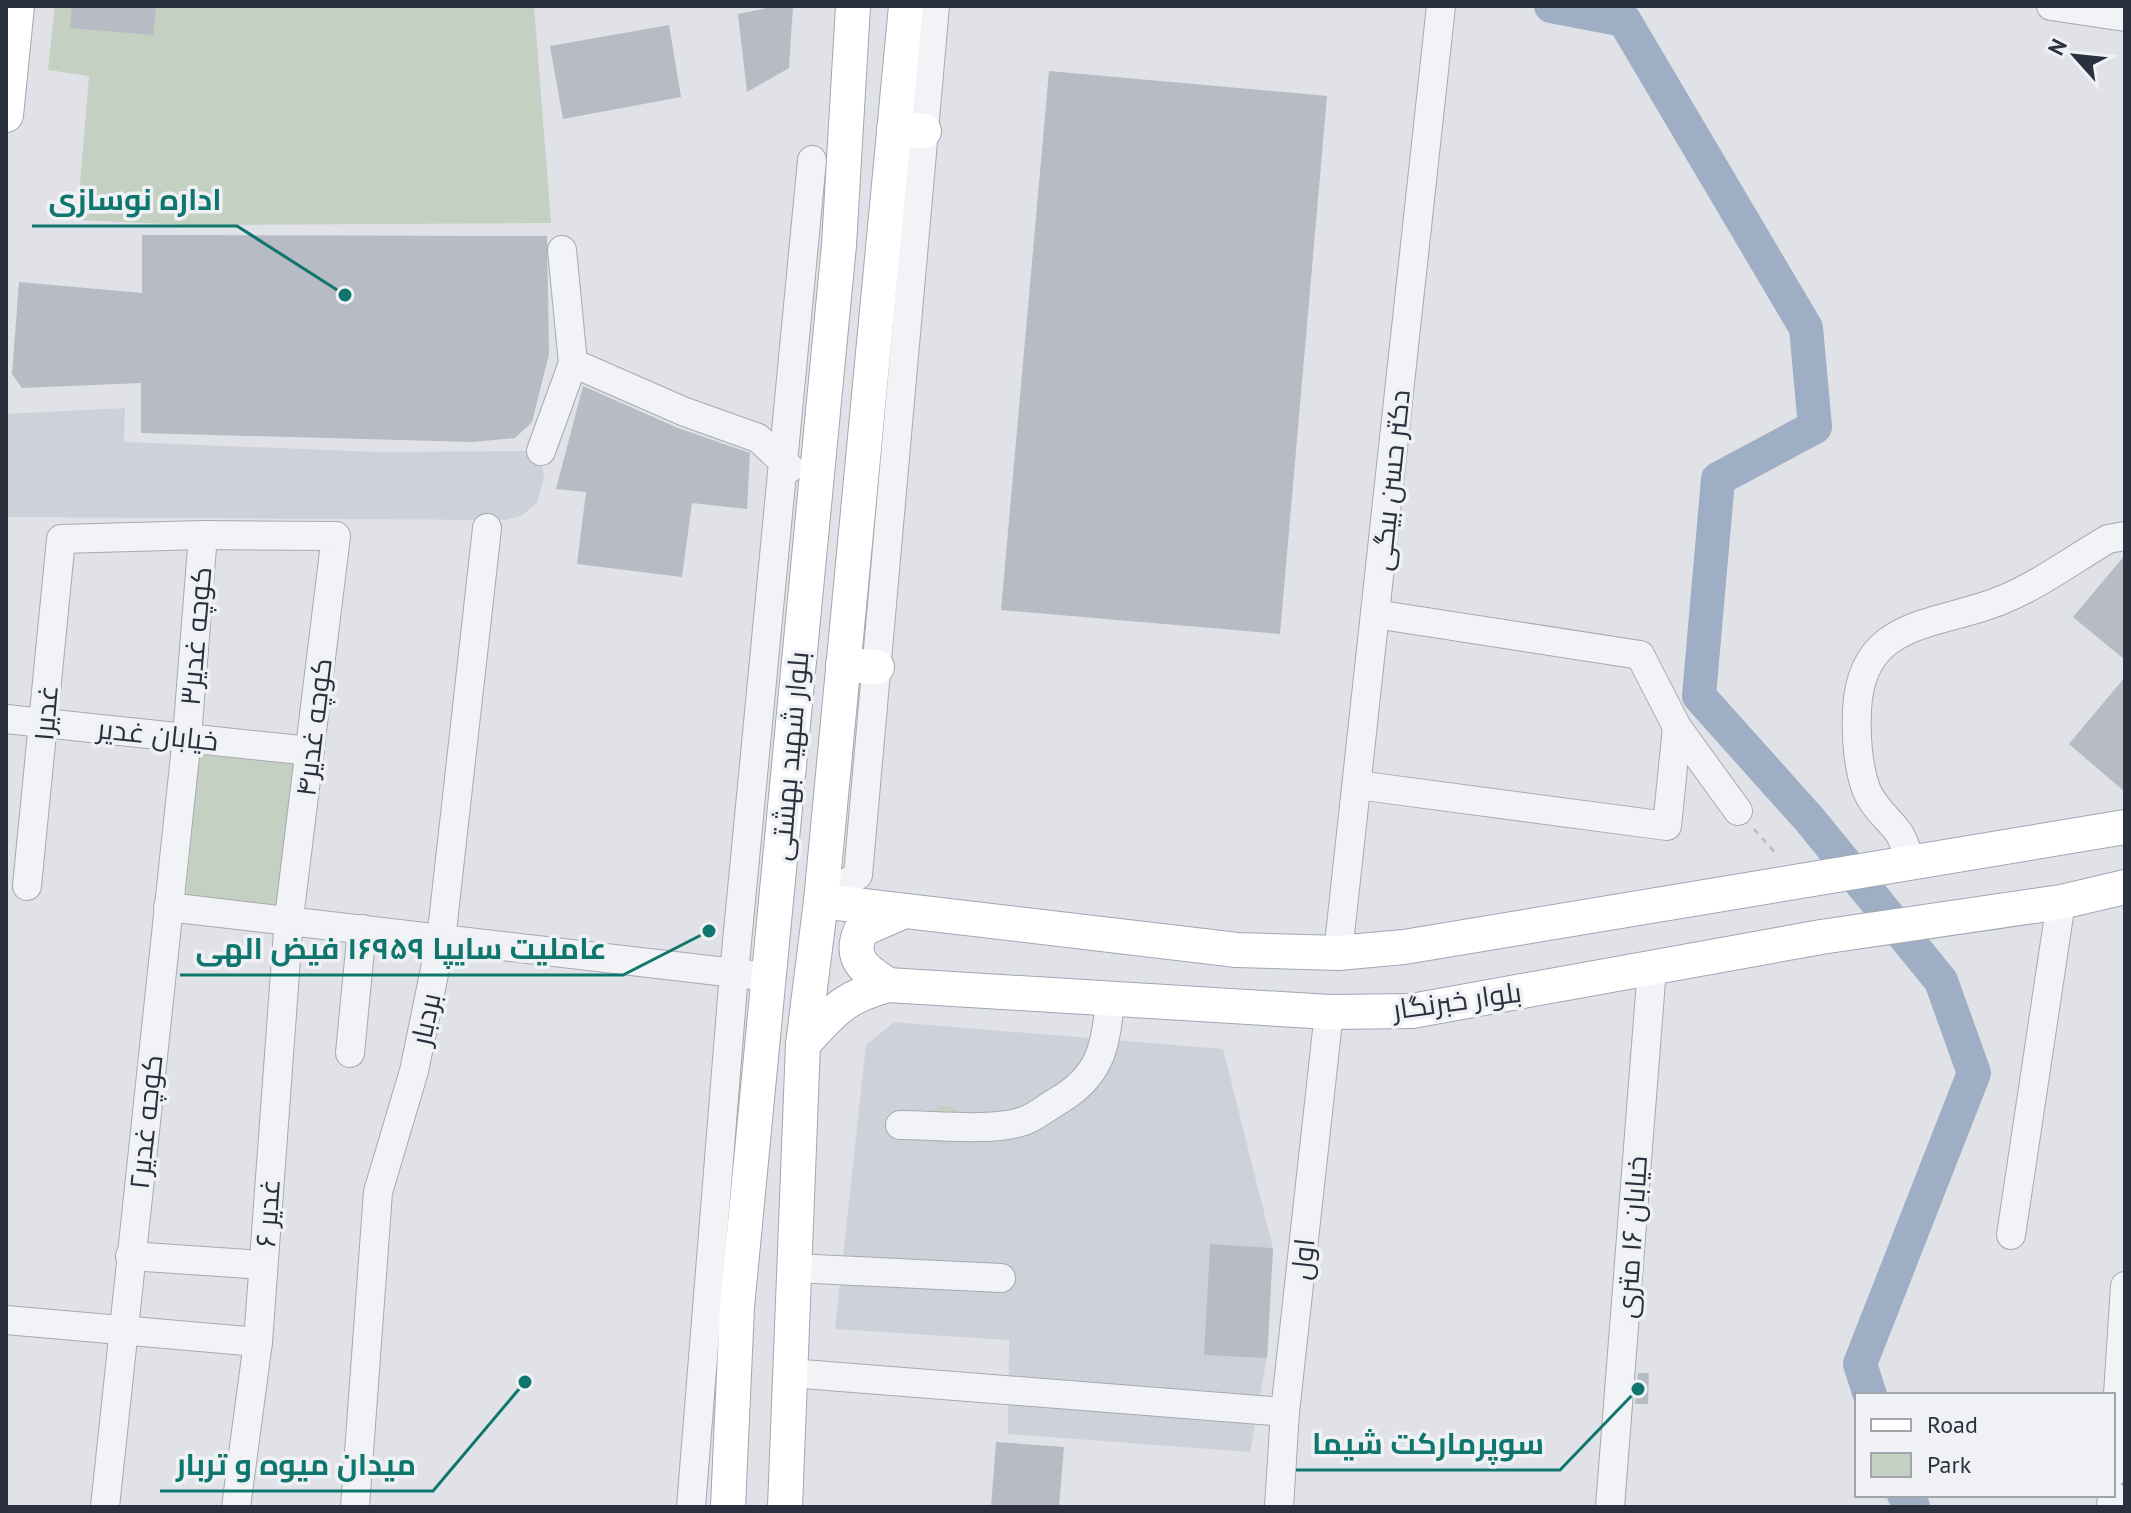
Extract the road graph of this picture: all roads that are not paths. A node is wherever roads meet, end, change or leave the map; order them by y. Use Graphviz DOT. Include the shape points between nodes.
graph roads {
  1 [pos="17,6"];
  2 [pos="853,6"];
  3 [pos="906,6"];
  4 [pos="935,6"];
  5 [pos="1441,6"];
  6 [pos="2054,6"];
  7 [pos="2125,17"];
  8 [pos="6,115"];
  9 [pos="909,130"];
  10 [pos="812,160"];
  11 [pos="562,250"];
  12 [pos="573,363"];
  13 [pos="826,371"];
  14 [pos="787,410"];
  15 [pos="758,438"];
  16 [pos="541,451"];
  17 [pos="782,461"];
  18 [pos="813,489"];
  19 [pos="487,528"];
  20 [pos="203,535"];
  21 [pos="2125,536"];
  22 [pos="1375,614"];
  23 [pos="843,665"];
  24 [pos="877,667"];
  25 [pos="6,719"];
  26 [pos="44,722"];
  27 [pos="1677,727"];
  28 [pos="187,737"];
  29 [pos="310,751"];
  30 [pos="1357,785"];
  31 [pos="1738,811"];
  32 [pos="2125,827"];
  33 [pos="1911,861"];
  34 [pos="27,886"];
  35 [pos="2125,887"];
  36 [pos="821,901"];
  37 [pos="2061,902"];
  38 [pos="168,907"];
  39 [pos="900,913"];
  40 [pos="289,918"];
  41 [pos="362,929"];
  42 [pos="441,940"];
  43 [pos="1338,953"];
  44 [pos="1652,968"];
  45 [pos="734,973"];
  46 [pos="769,977"];
  47 [pos="888,985"];
  48 [pos="1110,999"];
  49 [pos="1329,1012"];
  50 [pos="803,1044"];
  51 [pos="350,1053"];
  52 [pos="900,1125"];
  53 [pos="2011,1235"];
  54 [pos="130,1256"];
  55 [pos="263,1265"];
  56 [pos="794,1268"];
  57 [pos="1001,1278"];
  58 [pos="2125,1286"];
  59 [pos="6,1320"];
  60 [pos="123,1332"];
  61 [pos="258,1342"];
  62 [pos="790,1373"];
  63 [pos="1285,1412"];
  64 [pos="2115,1441"];
  65 [pos="105,1507"];
  66 [pos="236,1507"];
  67 [pos="355,1507"];
  68 [pos="691,1507"];
  69 [pos="728,1507"];
  70 [pos="785,1507"];
  71 [pos="1279,1507"];
  72 [pos="1610,1507"];
  1 -- 8 [label="main road"];
  2 -- 13 [label="main road, بلوار شهید بهشتی"];
  3 -- 9 [label="main road, بلوار شهید بهشتی"];
  4 -- 9 [label="street"];
  5 -- 22 [label="street, دکتر حسن بیگی"];
  6 -- 7 [label="street"];
  9 -- 23 [label="main road, بلوار شهید بهشتی"];
  9 -- 24 [label="street"];
  10 -- 14 [label="street"];
  11 -- 12 [label="street"];
  12 -- 15 [label="street"];
  12 -- 16 [label="street"];
  13 -- 14 [label="street"];
  13 -- 18 [label="main road, بلوار شهید بهشتی"];
  14 -- 15 [label="street"];
  14 -- 17 [label="street"];
  15 -- 17 [label="street"];
  17 -- 18 [label="street"];
  17 -- 45 [label="street"];
  18 -- 46 [label="main road, بلوار شهید بهشتی"];
  19 -- 42 [label="street, بردبار"];
  20 -- 26 [label="street, غدیر۱" via="61,539"];
  20 -- 28 [label="street, کوچه غدیر۳"];
  20 -- 29 [label="street, کوچه غدیر۴" via="336,536"];
  21 -- 33 [label="street" via="2108,539 2006,599 1904,631 1881,644 1865,665 1857,720 1866,790 1900,834"];
  22 -- 27 [label="street" via="1640,655"];
  22 -- 30 [label="street, دکتر حسن بیگی"];
  23 -- 24 [label="main road"];
  23 -- 36 [label="main road, بلوار شهید بهشتی"];
  24 -- 36 [label="street" via="858,875"];
  25 -- 26 [label="street, خیابان غدیر"];
  26 -- 28 [label="street, خیابان غدیر"];
  26 -- 34 [label="street, غدیر۱"];
  27 -- 30 [label="street" via="1667,826"];
  27 -- 31 [label="street"];
  28 -- 29 [label="street, خیابان غدیر"];
  28 -- 38 [label="street, کوچه غدیر۲"];
  29 -- 40 [label="street, کوچه غدیر۴"];
  30 -- 43 [label="street, دکتر حسن بیگی"];
  32 -- 33 [label="main road"];
  33 -- 43 [label="main road" via="1404,947"];
  35 -- 37 [label="main road, بلوار خبرنگار"];
  36 -- 39 [label="main road"];
  36 -- 50 [label="main road, بلوار شهید بهشتی"];
  37 -- 44 [label="main road, بلوار خبرنگار"];
  37 -- 53 [label="street"];
  38 -- 40 [label="street"];
  38 -- 54 [label="street, کوچه غدیر۲"];
  39 -- 43 [label="main road" via="1237,950"];
  39 -- 47 [label="main road" via="861,930 855,944 856,959"];
  40 -- 41 [label="street"];
  40 -- 55 [label="street, غدیر ۶"];
  41 -- 42 [label="street"];
  41 -- 51 [label="street"];
  42 -- 45 [label="street"];
  42 -- 67 [label="street, بردبار" via="414,1071 378,1192"];
  43 -- 49 [label="main road"];
  44 -- 49 [label="main road, بلوار خبرنگار" via="1412,1011"];
  44 -- 72 [label="street, خیابان ۱۶ متری"];
  45 -- 46 [label="street"];
  45 -- 68 [label="street"];
  46 -- 69 [label="main road, بلوار شهید بهشتی" via="737,1307"];
  47 -- 48 [label="main road, بلوار خبرنگار"];
  47 -- 50 [label="main road, بلوار خبرنگار" via="838,1006"];
  48 -- 49 [label="main road, بلوار خبرنگار"];
  48 -- 52 [label="street" via="1098,1063 1075,1091 1024,1121"];
  49 -- 63 [label="street, اول"];
  50 -- 56 [label="main road, بلوار شهید بهشتی"];
  54 -- 55 [label="street"];
  54 -- 60 [label="street, کوچه غدیر۲"];
  55 -- 61 [label="street, غدیر ۶"];
  56 -- 57 [label="street"];
  56 -- 62 [label="main road, بلوار شهید بهشتی"];
  58 -- 64 [label="street"];
  59 -- 60 [label="street"];
  60 -- 61 [label="street"];
  60 -- 65 [label="street, کوچه غدیر۲"];
  61 -- 66 [label="street, غدیر ۶"];
  62 -- 63 [label="street"];
  62 -- 70 [label="main road, بلوار شهید بهشتی"];
  63 -- 71 [label="street, اول"];
}
